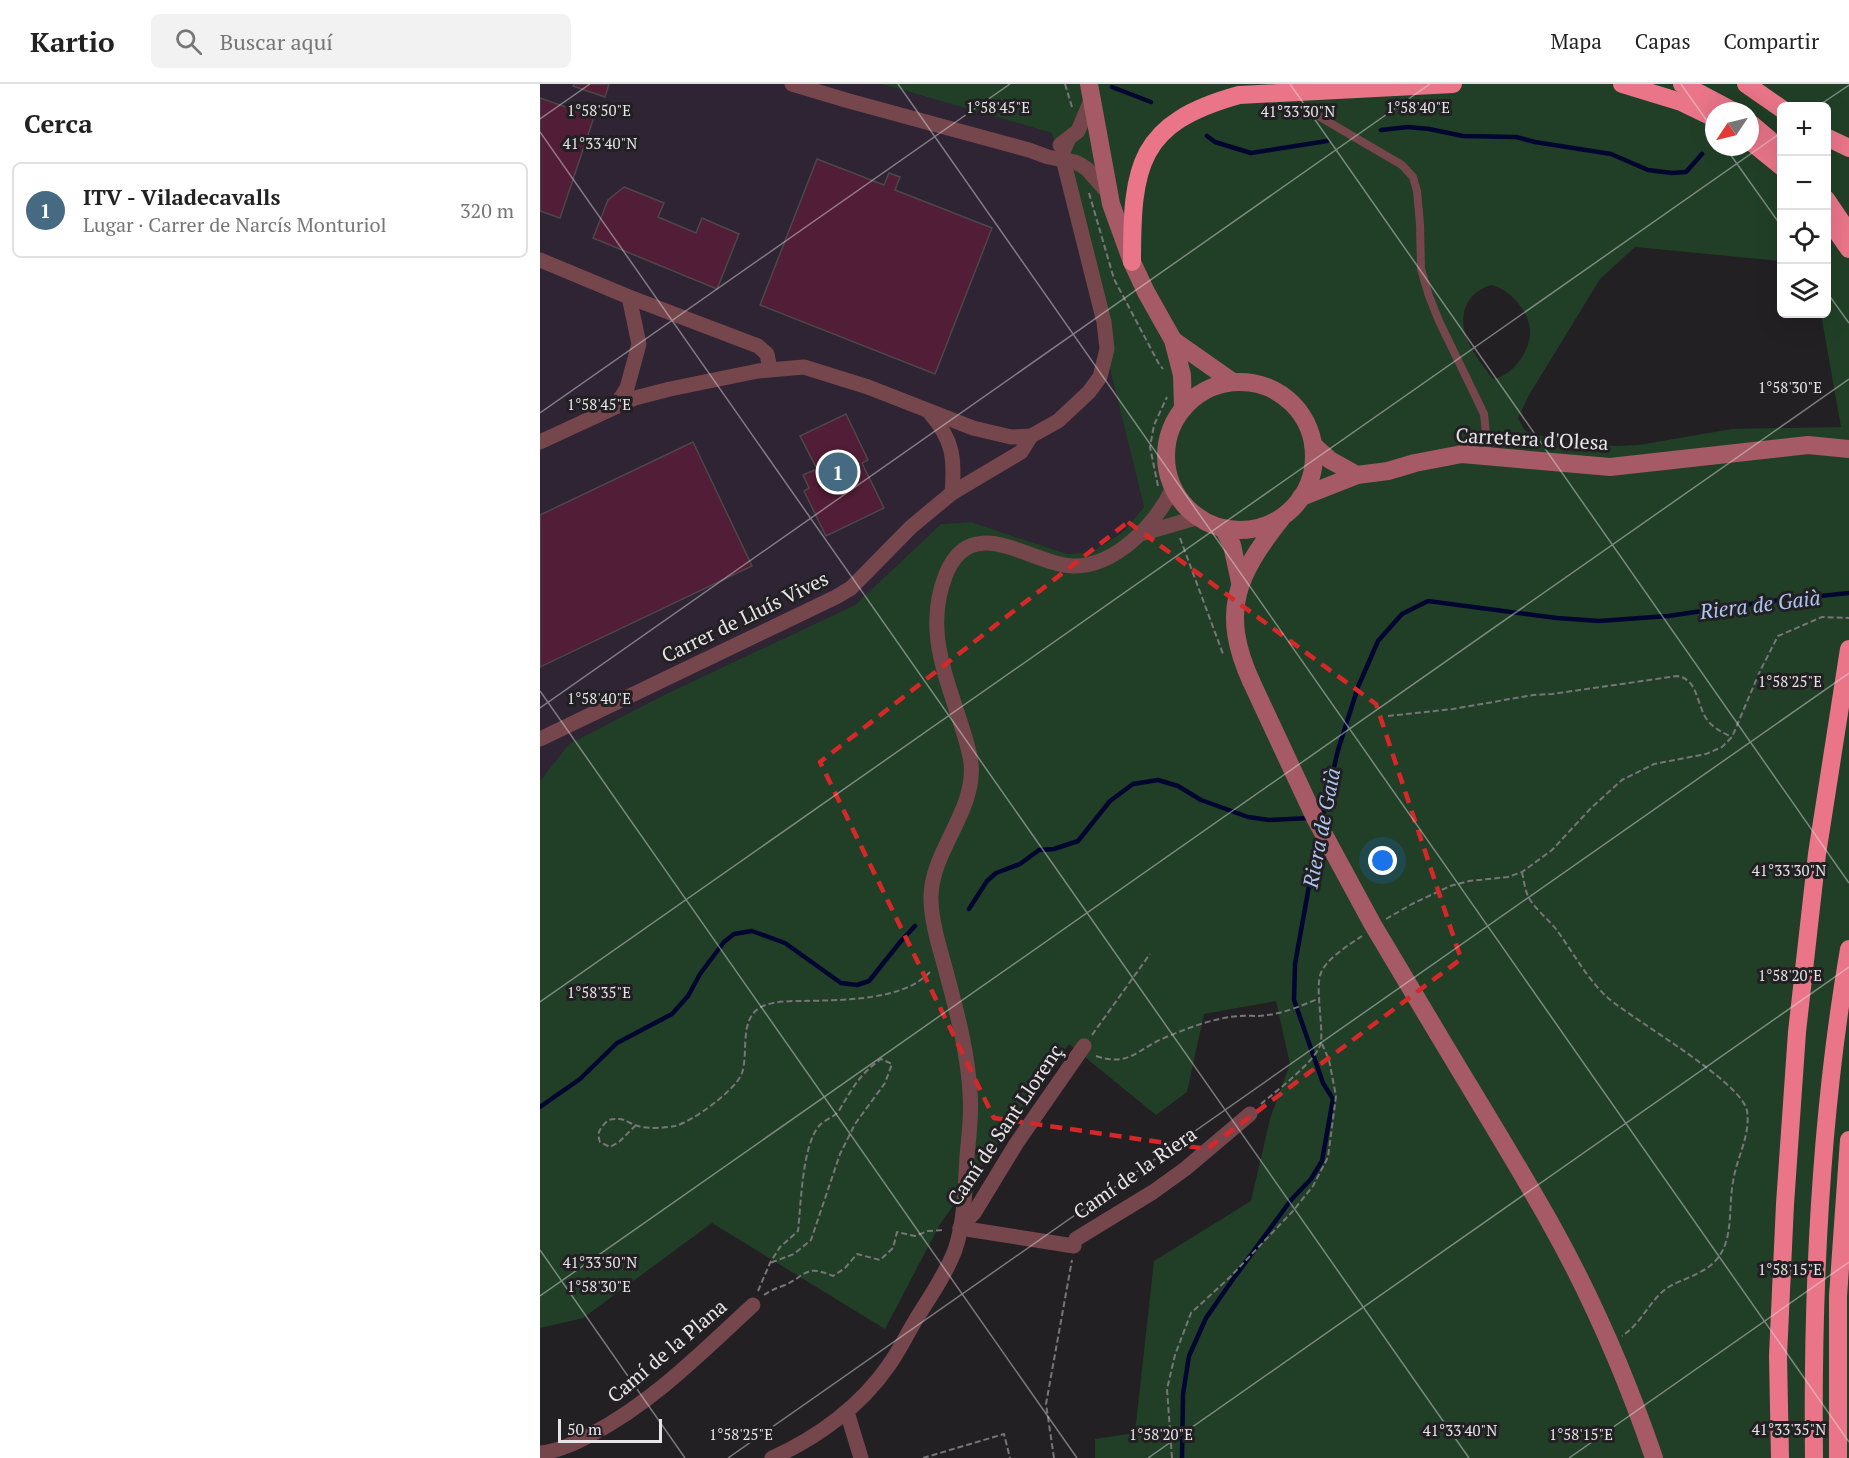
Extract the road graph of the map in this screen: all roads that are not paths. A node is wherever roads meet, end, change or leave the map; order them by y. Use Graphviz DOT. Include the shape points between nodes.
graph roads {
  1 [pos="792,84"];
  2 [pos="1453,84"];
  3 [pos="1623,84"];
  4 [pos="1682,84"];
  5 [pos="1746,84"];
  6 [pos="1090,91"];
  7 [pos="1716,102"];
  8 [pos="1777,106"];
  9 [pos="1705,114"];
  10 [pos="1320,117"];
  11 [pos="1759,131"];
  12 [pos="1831,139"];
  13 [pos="1068,140"];
  14 [pos="1777,146"];
  15 [pos="1759,148"];
  16 [pos="1849,148"];
  17 [pos="1035,151"];
  18 [pos="1063,159"];
  19 [pos="1777,163"];
  20 [pos="1109,194"];
  21 [pos="1831,205"];
  22 [pos="1831,223"];
  23 [pos="1849,233"];
  24 [pos="1849,249"];
  25 [pos="540,260"];
  26 [pos="1132,262"];
  27 [pos="629,297"];
  28 [pos="1173,340"];
  29 [pos="770,369"];
  30 [pos="1233,382"];
  31 [pos="615,407"];
  32 [pos="1183,409"];
  33 [pos="929,412"];
  34 [pos="1031,436"];
  35 [pos="540,442"];
  36 [pos="1313,445"];
  37 [pos="1845,449"];
  38 [pos="1488,454"];
  39 [pos="1357,475"];
  40 [pos="1173,488"];
  41 [pos="952,493"];
  42 [pos="1301,497"];
  43 [pos="1284,516"];
  44 [pos="1199,518"];
  45 [pos="1223,528"];
  46 [pos="1141,534"];
  47 [pos="1240,582"];
  48 [pos="1849,649"];
  49 [pos="540,738"];
  50 [pos="1849,949"];
  51 [pos="1084,1046"];
  52 [pos="1250,1114"];
  53 [pos="1849,1140"];
  54 [pos="960,1228"];
  55 [pos="753,1305"];
  56 [pos="846,1412"];
  57 [pos="540,1453"];
  58 [pos="788,1454"];
  59 [pos="772,1458"];
  60 [pos="861,1458"];
  61 [pos="1654,1458"];
  62 [pos="1780,1458"];
  63 [pos="1814,1458"];
  64 [pos="1838,1458"];
  1 -- 17 [label="street"];
  2 -- 26 [label="highway" via="1239,95 1190,112 1162,132 1138,173"];
  3 -- 9 [label="highway"];
  4 -- 7 [label="highway"];
  5 -- 8 [label="highway"];
  6 -- 13 [label="street" via="1078,130"];
  6 -- 20 [label="street"];
  10 -- 38 [label="lane" via="1402,165 1413,177 1421,268 1439,321 1484,414"];
  11 -- 14 [label="highway"];
  12 -- 16 [label="highway"];
  13 -- 17 [label="street" via="1050,150"];
  13 -- 18 [label="street"];
  15 -- 19 [label="highway"];
  17 -- 18 [label="street"];
  18 -- 20 [label="street" via="1087,169"];
  18 -- 34 [label="street" via="1104,322 1107,349 1100,377 1089,392 1058,421"];
  20 -- 26 [label="street"];
  21 -- 23 [label="highway"];
  22 -- 24 [label="highway"];
  25 -- 27 [label="street"];
  26 -- 28 [label="street"];
  27 -- 29 [label="street" via="758,345 767,354"];
  27 -- 31 [label="street" via="639,344 627,388"];
  28 -- 30 [label="street"];
  28 -- 32 [label="street" via="1182,375"];
  29 -- 31 [label="street" via="670,389"];
  29 -- 33 [label="street" via="804,367"];
  30 -- 32 [label="street" via="1205,391"];
  30 -- 36 [label="street" via="1262,386 1288,400 1306,423"];
  31 -- 35 [label="street"];
  32 -- 40 [label="street" via="1171,430 1167,448"];
  33 -- 34 [label="street" via="992,434"];
  33 -- 41 [label="street" via="944,429 952,447"];
  34 -- 41 [label="street, Carrer de Lluís Vives" via="1021,452"];
  36 -- 39 [label="street"];
  36 -- 42 [label="street" via="1314,463"];
  37 -- 38 [label="street, Carretera d'Olesa" via="1808,446 1610,467"];
  38 -- 39 [label="street, Carretera d'Olesa" via="1442,457"];
  39 -- 42 [label="street, Carretera d'Olesa"];
  40 -- 44 [label="street"];
  40 -- 46 [label="street" via="1162,510"];
  41 -- 49 [label="street, Carrer de Lluís Vives" via="911,527 851,588 836,597"];
  42 -- 43 [label="street"];
  43 -- 45 [label="street" via="1254,528"];
  43 -- 47 [label="street" via="1262,542"];
  44 -- 45 [label="street"];
  44 -- 46 [label="street"];
  45 -- 47 [label="street" via="1232,545"];
  46 -- 54 [label="street" via="1106,558 1087,565 1063,565 984,542 961,552 950,565 942,586 937,639 967,743 971,776 962,810 933,878 932,912 960,1028 970,1094"];
  47 -- 61 [label="street, bridge" via="1234,626 1240,654 1315,818 1373,925 1549,1221 1610,1344"];
  48 -- 62 [label="highway" via="1817,854 1797,1032 1778,1356"];
  50 -- 63 [label="highway" via="1830,1082 1818,1214"];
  51 -- 54 [label="street, Camí de Sant Llorenç" via="974,1213"];
  52 -- 54 [label="street, Camí de la Riera" via="1185,1169 1075,1242"];
  53 -- 64 [label="highway" via="1838,1296"];
  54 -- 56 [label="street" via="955,1250 935,1290 888,1366"];
  55 -- 57 [label="street, Camí de la Plana" via="649,1399 577,1442"];
  56 -- 58 [label="street"];
  56 -- 60 [label="street"];
  58 -- 59 [label="street"];
}
